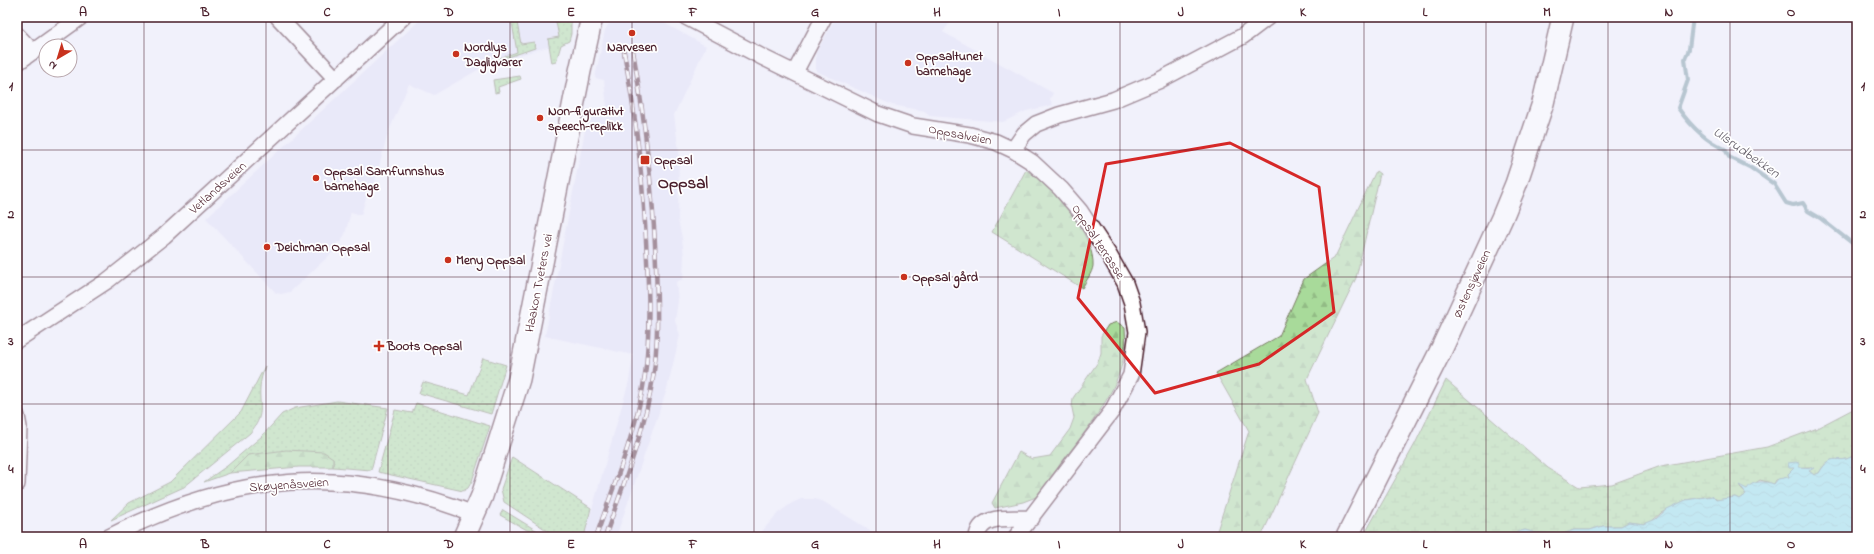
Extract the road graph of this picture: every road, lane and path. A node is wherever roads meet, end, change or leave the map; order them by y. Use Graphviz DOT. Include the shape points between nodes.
graph roads {
  1 [pos="80,17"];
  2 [pos="278,17"];
  3 [pos="403,17"];
  4 [pos="686,17"];
  5 [pos="824,17"];
  6 [pos="1268,17"];
  7 [pos="1563,17"];
  8 [pos="590,19"];
  9 [pos="17,35"];
  10 [pos="33,52"];
  11 [pos="17,63"];
  12 [pos="795,72"];
  13 [pos="336,79"];
  14 [pos="1013,150"];
  15 [pos="17,340"];
  16 [pos="17,416"];
  17 [pos="17,484"];
  18 [pos="474,514"];
  19 [pos="1032,518"];
  20 [pos="109,537"];
  21 [pos="464,537"];
  22 [pos="977,537"];
  23 [pos="1016,537"];
  24 [pos="1347,537"];
  1 -- 10 [label="street"];
  2 -- 13 [label="street"];
  3 -- 13 [label="street, Vetlandsveien"];
  4 -- 12 [label="street, Oppsalveien"];
  5 -- 12 [label="street"];
  6 -- 14 [label="street" via="1243,36 1163,78 1113,100 1036,124 1024,134"];
  7 -- 24 [label="main road, Østensjøveien" via="1543,103 1502,218 1442,348"];
  8 -- 18 [label="main road, Haakon Tveters vei" via="519,379"];
  9 -- 10 [label="street"];
  10 -- 11 [label="street"];
  12 -- 14 [label="street, Oppsalveien" via="878,114 913,126 970,135"];
  13 -- 15 [label="street, Vetlandsveien" via="164,236 107,281"];
  14 -- 19 [label="street, Oppsal terrasse" via="1042,171 1080,211 1125,283 1132,303 1137,332 1131,375 1119,400"];
  16 -- 17 [label="street"];
  18 -- 20 [label="street, Skøyenåsveien" via="421,495 390,488 359,483 314,481 253,486 210,496 169,509"];
  18 -- 21 [label="main road, Haakon Tveters vei"];
  19 -- 22 [label="street" via="999,518 989,521 980,528"];
  19 -- 23 [label="street, Oppsal terrasse"];
}
